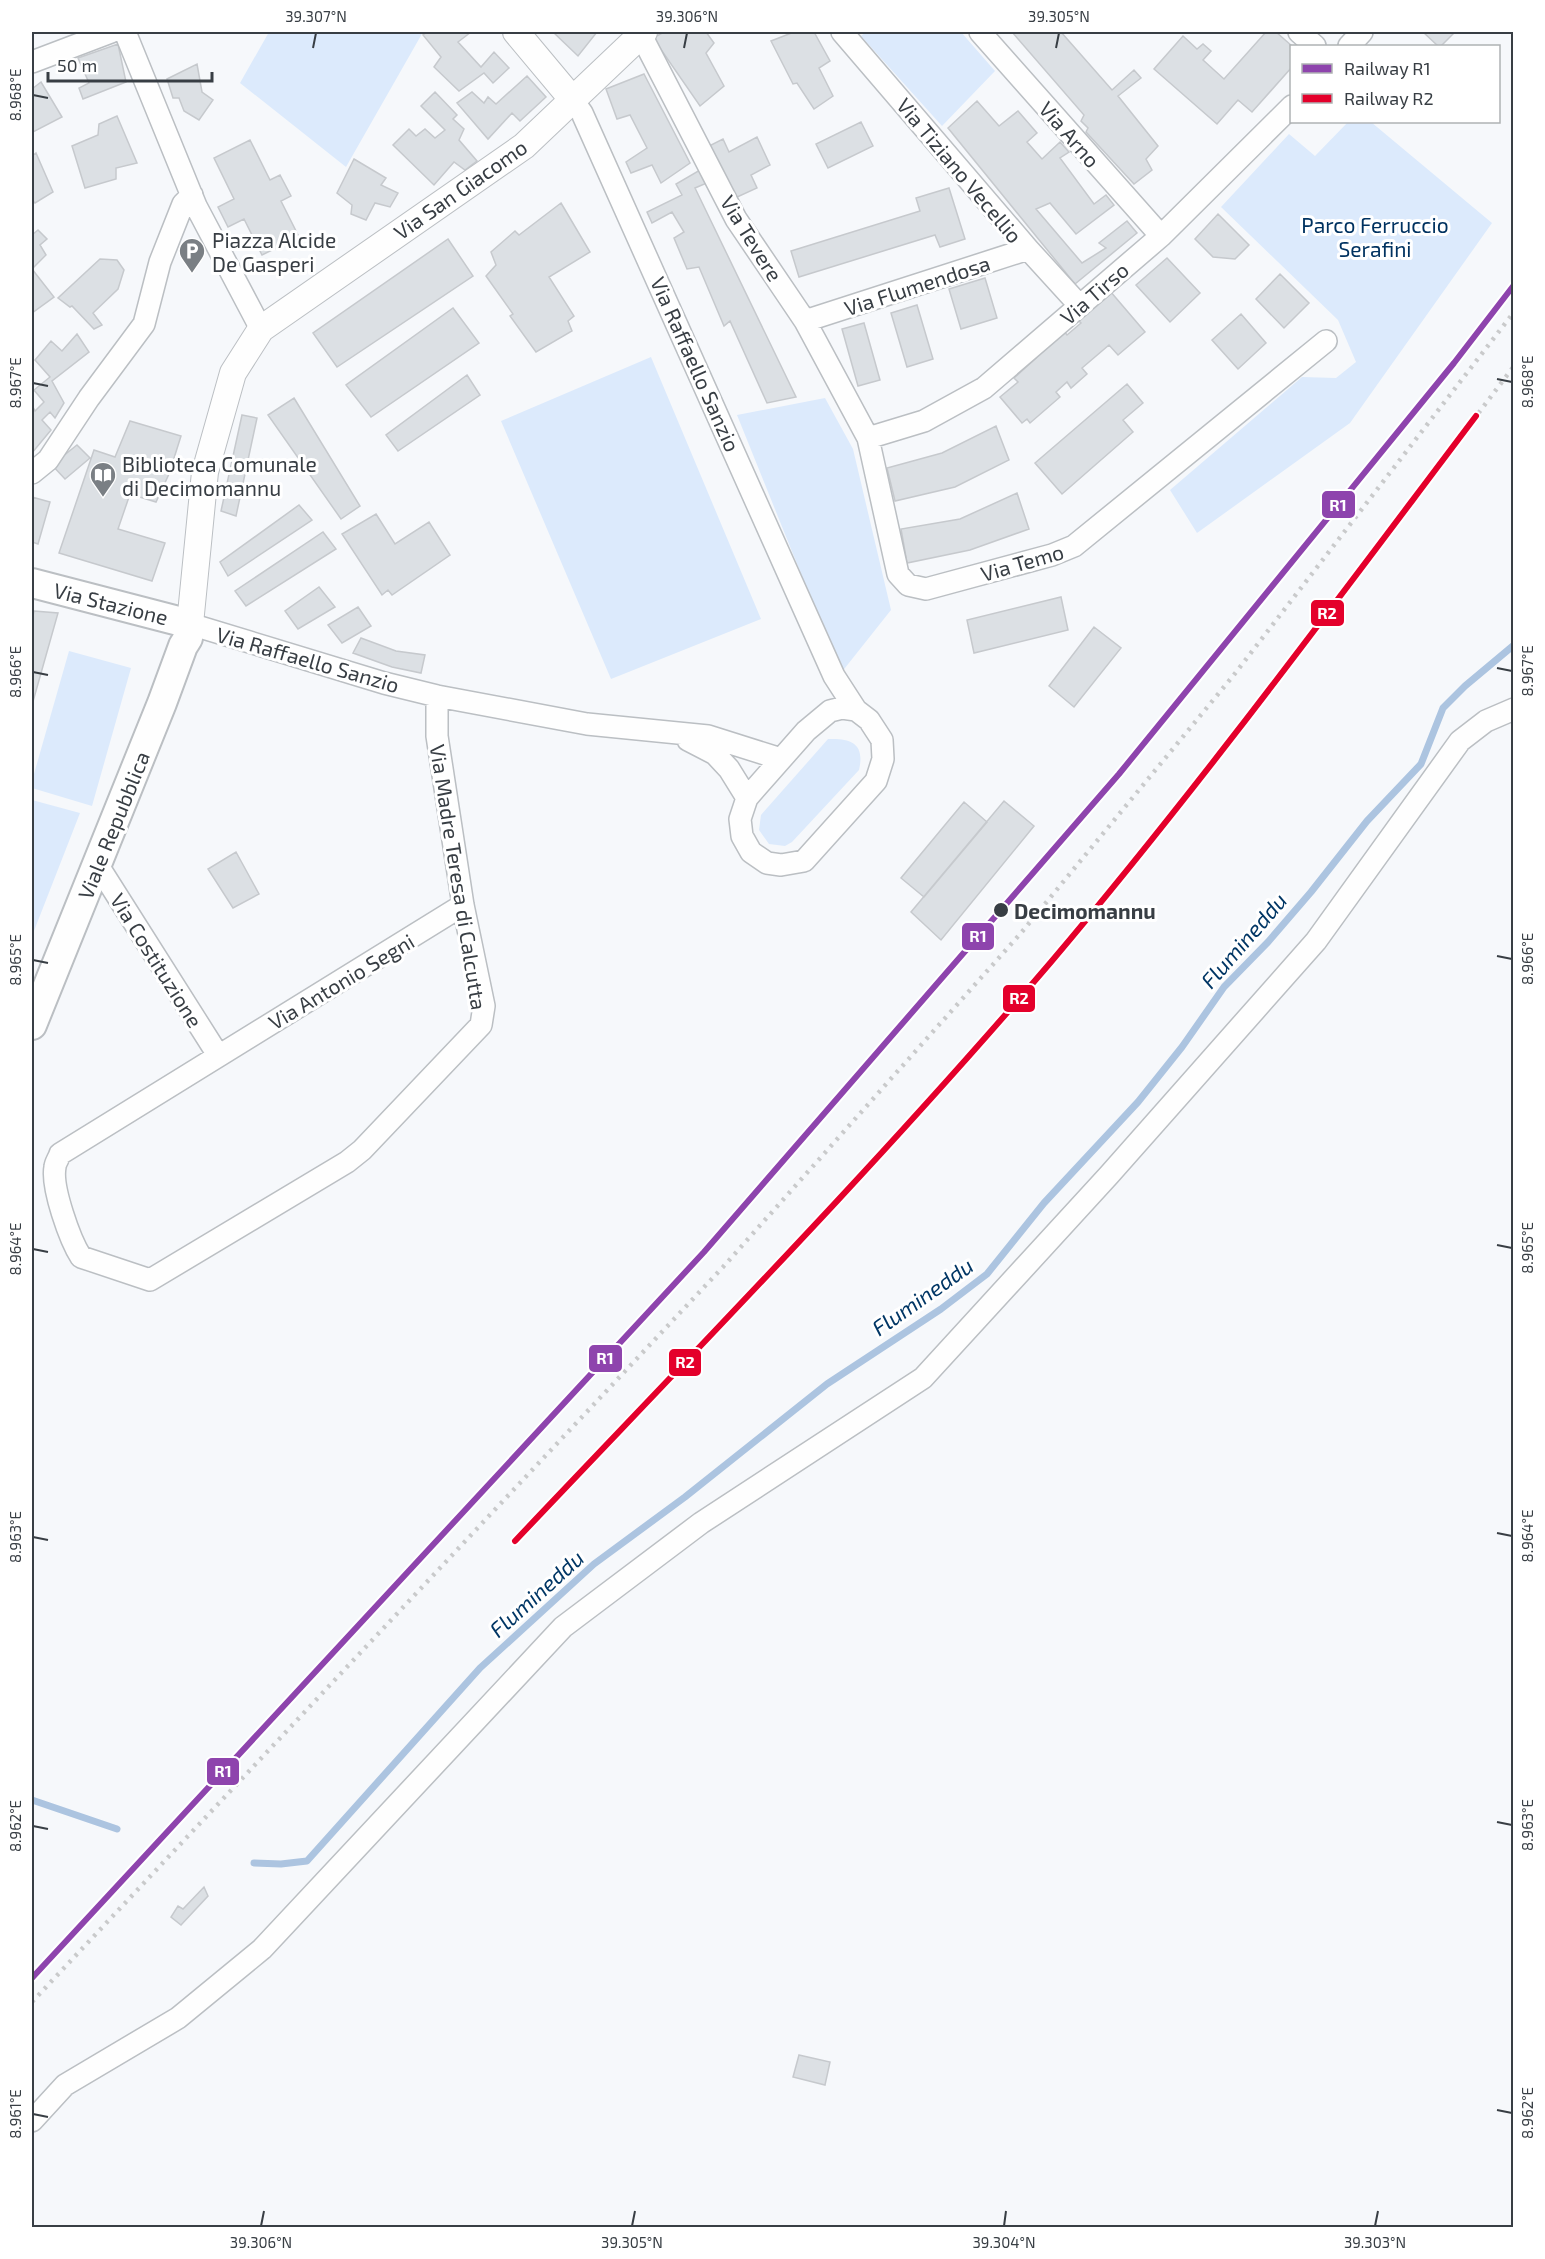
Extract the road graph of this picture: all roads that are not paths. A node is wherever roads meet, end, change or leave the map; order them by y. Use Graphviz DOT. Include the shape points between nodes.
graph roads {
  1 [pos="111,32"];
  2 [pos="125,32"];
  3 [pos="516,32"];
  4 [pos="842,32"];
  5 [pos="980,32"];
  6 [pos="1299,32"];
  7 [pos="1362,32"];
  8 [pos="643,33"];
  9 [pos="1315,45"];
  10 [pos="1350,45"];
  11 [pos="32,62"];
  12 [pos="572,99"];
  13 [pos="1290,108"];
  14 [pos="192,195"];
  15 [pos="1161,236"];
  16 [pos="1028,249"];
  17 [pos="1080,306"];
  18 [pos="806,321"];
  19 [pos="261,329"];
  20 [pos="1326,341"];
  21 [pos="868,438"];
  22 [pos="32,472"];
  23 [pos="32,583"];
  24 [pos="190,624"];
  25 [pos="437,696"];
  26 [pos="1514,709"];
  27 [pos="856,710"];
  28 [pos="674,733"];
  29 [pos="781,759"];
  30 [pos="747,798"];
  31 [pos="97,864"];
  32 [pos="463,906"];
  33 [pos="32,1025"];
  34 [pos="218,1055"];
  35 [pos="32,2121"];
  1 -- 11 [label="street"];
  2 -- 14 [label="street"];
  3 -- 12 [label="street, Via Raffaello Sanzio"];
  4 -- 16 [label="street, Via Tiziano Vecellio"];
  5 -- 15 [label="street, Via Arno"];
  6 -- 9 [label="street"];
  7 -- 10 [label="street"];
  8 -- 12 [label="street, Via San Giacomo"];
  8 -- 18 [label="street, Via Tevere" via="736,219"];
  12 -- 19 [label="street, Via San Giacomo" via="524,146"];
  12 -- 27 [label="street, Via Raffaello Sanzio" via="582,113 834,676"];
  13 -- 15 [label="street, Via Tirso"];
  14 -- 19 [label="street"];
  14 -- 22 [label="street" via="183,204 160,262 144,324 48,460"];
  15 -- 17 [label="street, Via Tirso"];
  16 -- 17 [label="street, Via Tiziano Vecellio"];
  16 -- 18 [label="street, Via Flumendosa"];
  17 -- 21 [label="street, Via Tirso" via="984,388 924,421"];
  18 -- 21 [label="street, Via Tevere"];
  19 -- 24 [label="street" via="233,373 205,472"];
  20 -- 21 [label="street, Via Temo" via="1074,546 926,589 908,585 898,574"];
  23 -- 24 [label="main road, Via Stazione"];
  24 -- 25 [label="street, Via Raffaello Sanzio"];
  24 -- 31 [label="main road, Viale Repubblica" via="188,638"];
  25 -- 28 [label="street, Via Raffaello Sanzio" via="587,724"];
  25 -- 32 [label="street, Via Madre Teresa di Calcutta" via="437,736"];
  26 -- 35 [label="street" via="1486,721 1460,741 1316,941 922,1378 701,1523 563,1627 262,1948 178,2018 65,2085"];
  27 -- 29 [label="street" via="830,711"];
  27 -- 30 [label="street, Via Raffaello Sanzio" via="869,720 882,740 883,759 876,782 804,861 766,863 752,852 742,836 740,819"];
  28 -- 29 [label="street, Via Raffaello Sanzio" via="708,736"];
  28 -- 30 [label="street, Via Raffaello Sanzio" via="715,754"];
  29 -- 30 [label="street"];
  31 -- 33 [label="main road, Viale Repubblica"];
  31 -- 34 [label="street, Via Costituzione"];
  32 -- 34 [label="street, Via Antonio Segni"];
  32 -- 34 [label="street, Via Madre Teresa di Calcutta" via="484,1006 481,1025 362,1150 323,1178 150,1281 81,1257 57,1194 55,1167 60,1154"];
}
